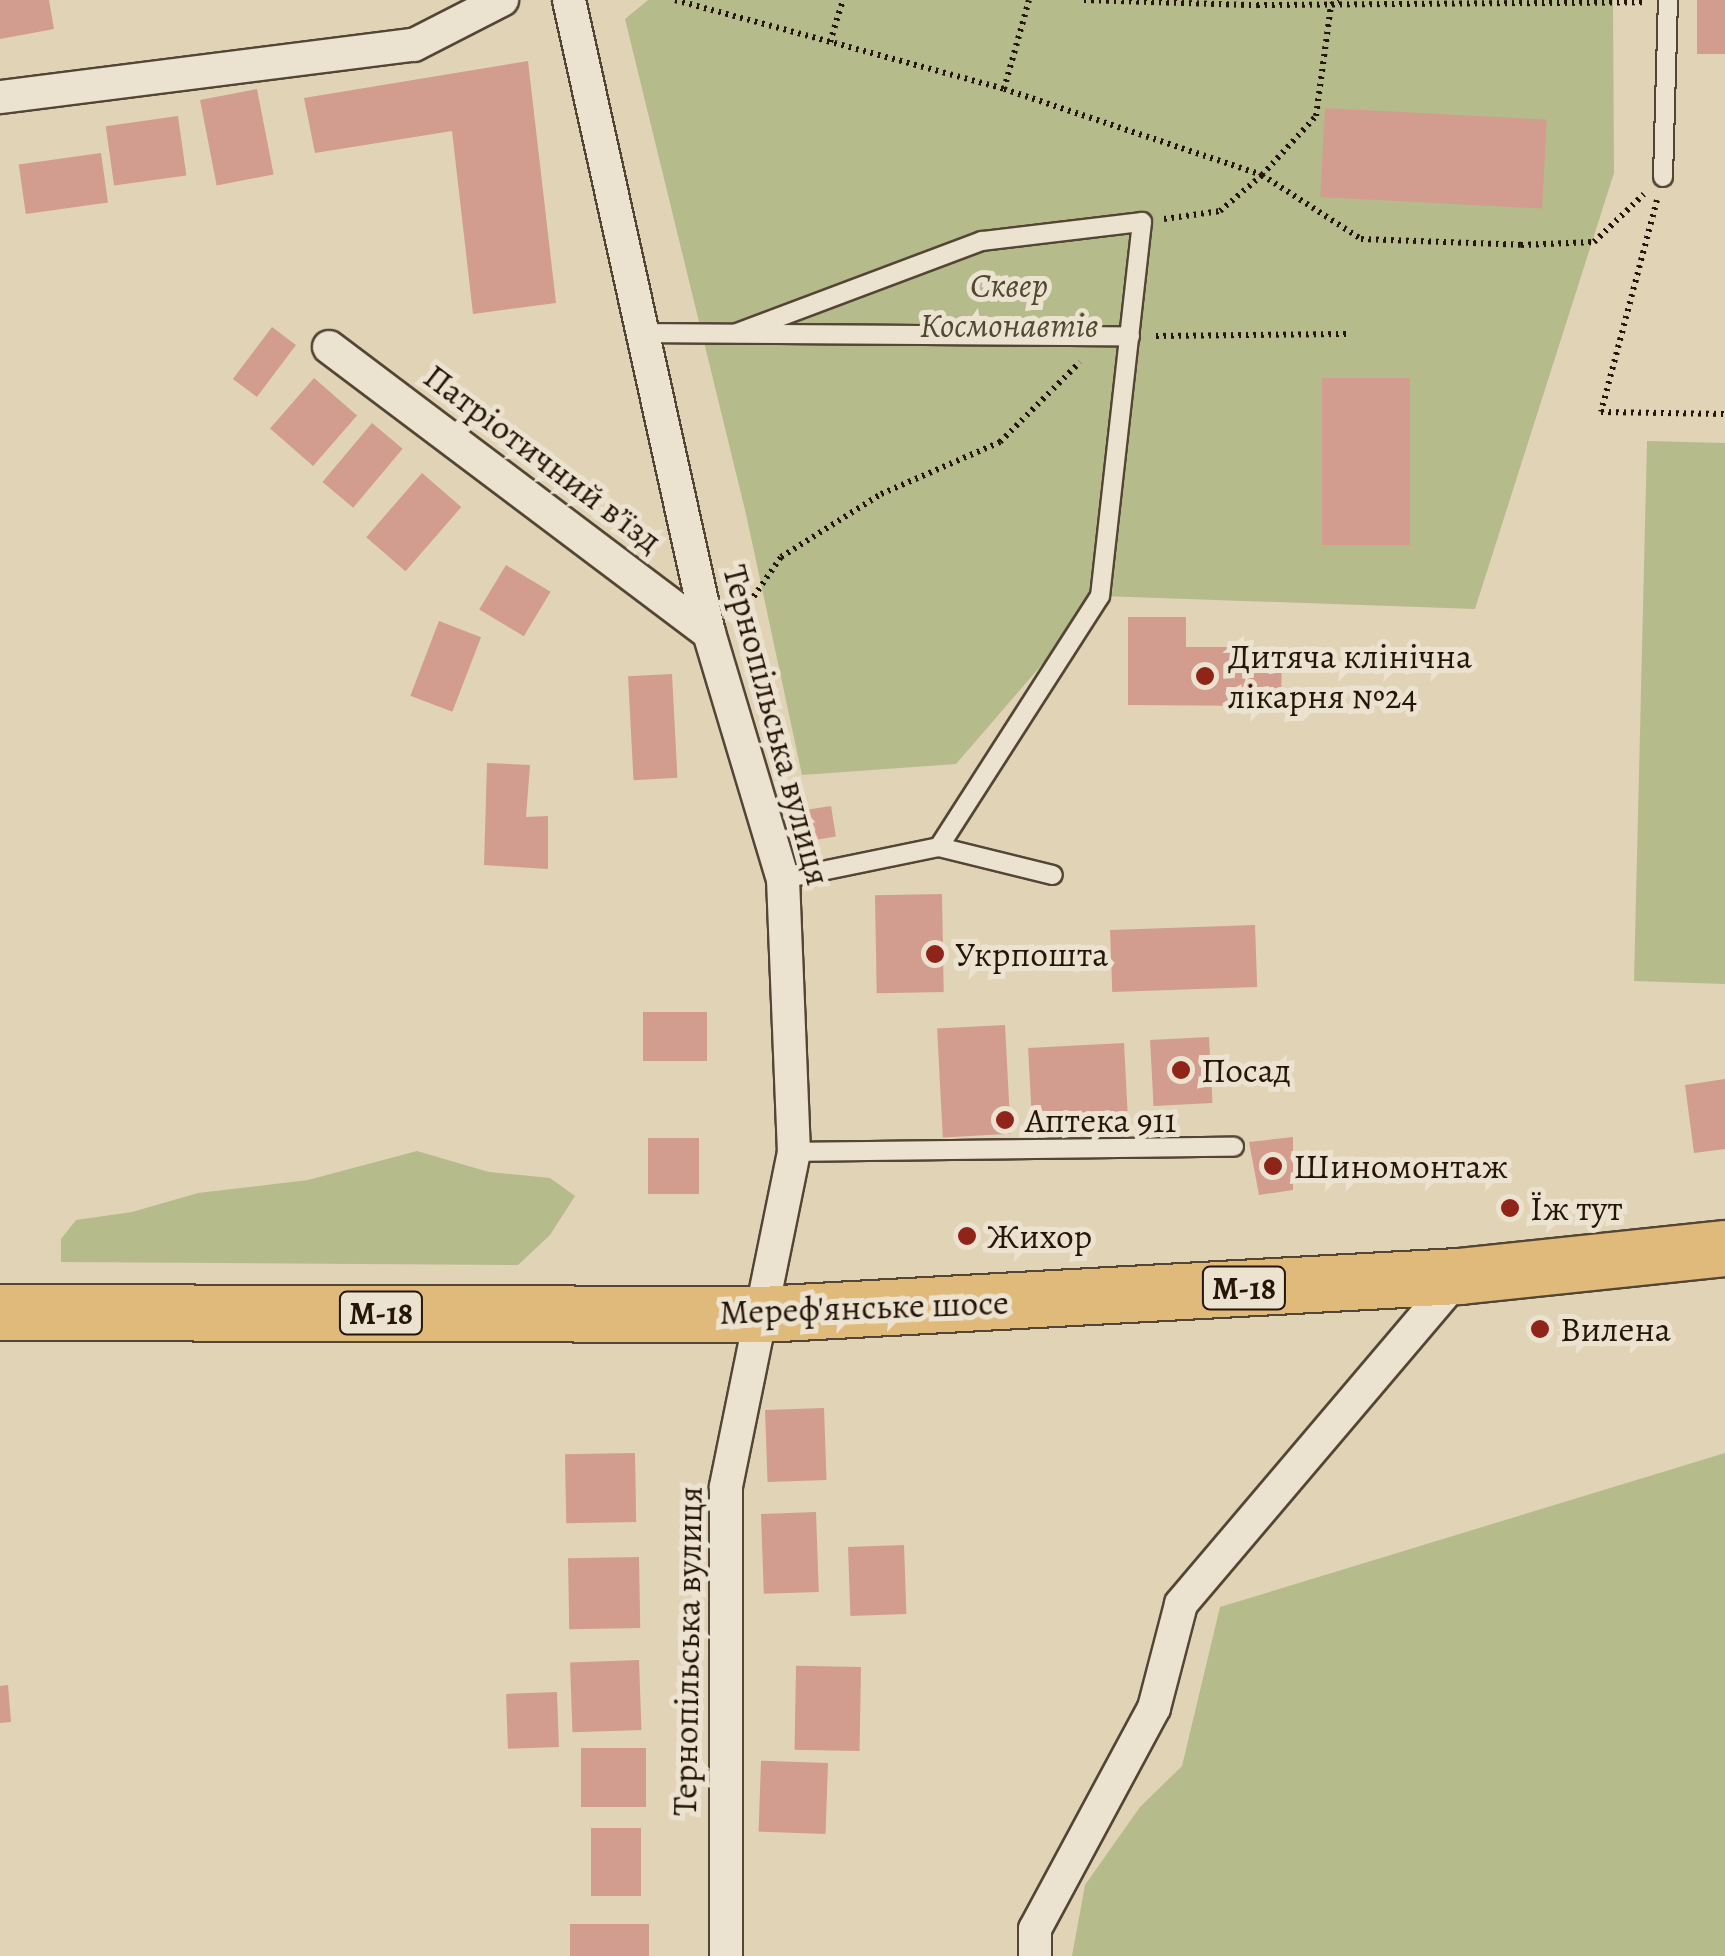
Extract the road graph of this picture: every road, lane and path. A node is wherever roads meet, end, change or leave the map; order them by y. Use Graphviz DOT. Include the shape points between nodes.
graph roads {
  1 [pos="502,0"];
  2 [pos="568,0"];
  3 [pos="674,0"];
  4 [pos="843,0"];
  5 [pos="1029,0"];
  6 [pos="1084,0"];
  7 [pos="1339,0"];
  8 [pos="1668,1"];
  9 [pos="1331,5"];
  10 [pos="830,42"];
  11 [pos="1004,89"];
  12 [pos="0,97"];
  13 [pos="1262,175"];
  14 [pos="1662,176"];
  15 [pos="1142,222"];
  16 [pos="642,332"];
  17 [pos="737,333"];
  18 [pos="1347,334"];
  19 [pos="1106,336"];
  20 [pos="1130,336"];
  21 [pos="329,347"];
  22 [pos="1725,414"];
  23 [pos="712,643"];
  24 [pos="939,847"];
  25 [pos="1053,874"];
  26 [pos="783,879"];
  27 [pos="1234,1147"];
  28 [pos="794,1152"];
  29 [pos="1725,1248"];
  30 [pos="1459,1276"];
  31 [pos="0,1312"];
  32 [pos="761,1314"];
  33 [pos="1029,1947"];
  34 [pos="726,1956"];
  1 -- 12 [label="street" via="414,45"];
  2 -- 16 [label="street, Тернопільська вулиця"];
  3 -- 10 [label="path"];
  4 -- 10 [label="path"];
  5 -- 11 [label="path"];
  6 -- 9 [label="path"];
  7 -- 9 [label="path"];
  8 -- 9 [label="path"];
  8 -- 14 [label="lane"];
  9 -- 13 [label="path" via="1316,116"];
  10 -- 11 [label="path"];
  11 -- 13 [label="path"];
  13 -- 14 [label="path" via="1361,239 1521,246 1594,242"];
  13 -- 15 [label="path" via="1220,211"];
  14 -- 22 [label="path" via="1601,412"];
  15 -- 17 [label="lane" via="982,240"];
  15 -- 20 [label="lane"];
  16 -- 17 [label="lane"];
  16 -- 23 [label="street, Тернопільська вулиця"];
  17 -- 19 [label="lane"];
  18 -- 20 [label="path"];
  19 -- 20 [label="lane"];
  19 -- 23 [label="path" via="1000,442 881,494 781,557"];
  20 -- 24 [label="lane" via="1100,596"];
  21 -- 23 [label="street, Патріотичний в’їзд"];
  23 -- 26 [label="street, Тернопільська вулиця"];
  24 -- 25 [label="lane"];
  24 -- 26 [label="lane"];
  26 -- 28 [label="street, Тернопільська вулиця"];
  27 -- 28 [label="lane"];
  28 -- 32 [label="street, Тернопільська вулиця"];
  29 -- 30 [label="highway, Мереф'янське шосе / М-18"];
  30 -- 32 [label="highway, Мереф'янське шосе / М-18"];
  30 -- 33 [label="street" via="1182,1604 1154,1708"];
  31 -- 32 [label="highway, Мереф'янське шосе / М-18"];
  32 -- 34 [label="street, Тернопільська вулиця" via="726,1487"];
}
